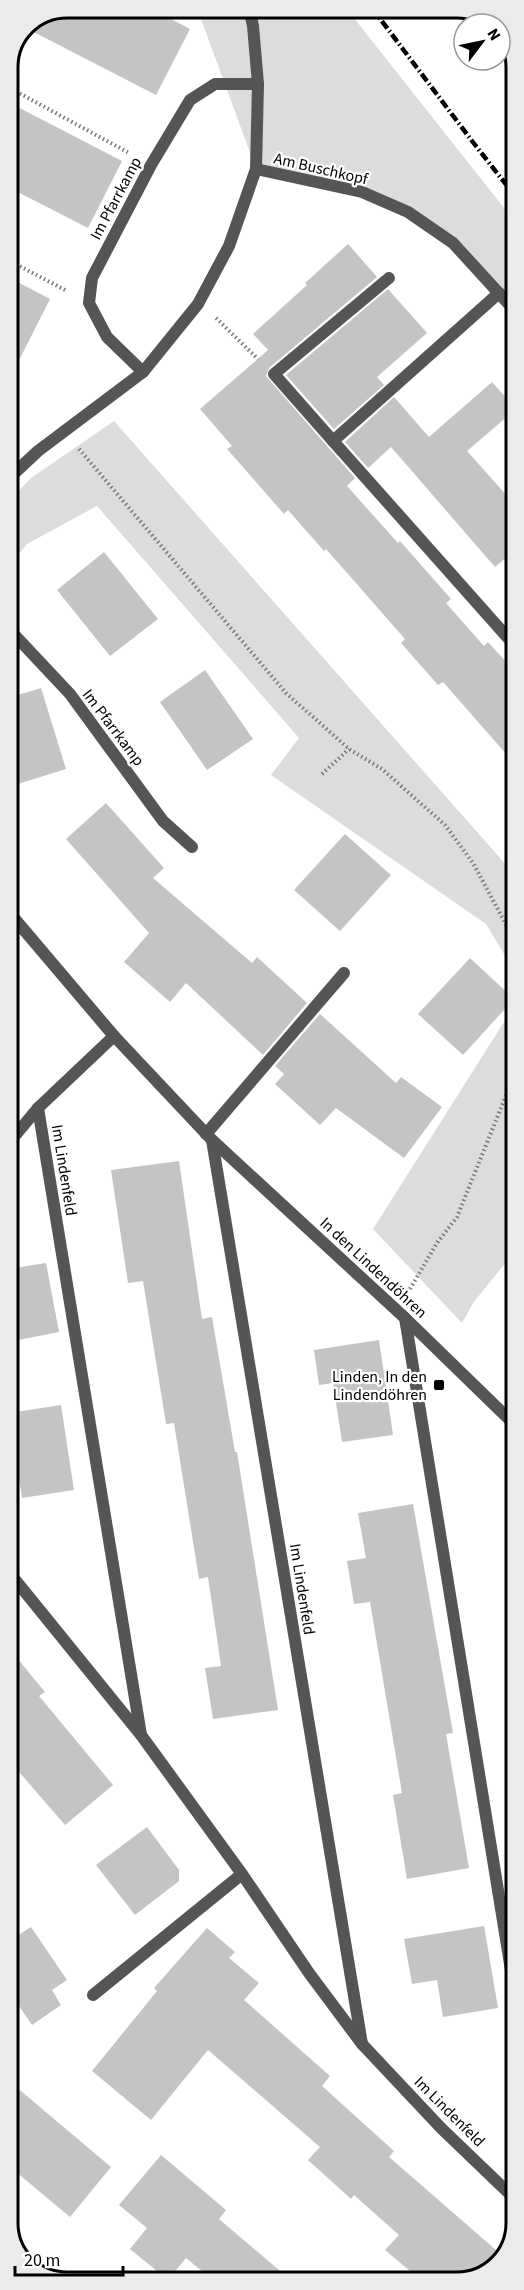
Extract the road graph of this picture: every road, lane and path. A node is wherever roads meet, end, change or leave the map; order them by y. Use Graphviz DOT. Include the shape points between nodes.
graph roads {
  1 [pos="251,18"];
  2 [pos="258,84"];
  3 [pos="18,92"];
  4 [pos="151,165"];
  5 [pos="256,169"];
  6 [pos="18,265"];
  7 [pos="389,278"];
  8 [pos="499,293"];
  9 [pos="506,301"];
  10 [pos="89,303"];
  11 [pos="198,304"];
  12 [pos="143,372"];
  13 [pos="274,374"];
  14 [pos="64,431"];
  15 [pos="333,441"];
  16 [pos="18,470"];
  17 [pos="506,636"];
  18 [pos="18,639"];
  19 [pos="349,749"];
  20 [pos="322,774"];
  21 [pos="192,848"];
  22 [pos="18,923"];
  23 [pos="506,925"];
  24 [pos="344,974"];
  25 [pos="114,1036"];
  26 [pos="506,1096"];
  27 [pos="38,1108"];
  28 [pos="18,1132"];
  29 [pos="209,1137"];
  30 [pos="401,1314"];
  31 [pos="506,1416"];
  32 [pos="18,1583"];
  33 [pos="141,1735"];
  34 [pos="242,1874"];
  35 [pos="506,1941"];
  36 [pos="93,1995"];
  37 [pos="362,2044"];
  38 [pos="506,2190"];
  1 -- 2 [label="street"];
  2 -- 4 [label="street, Im Pfarrkamp" via="215,84 190,100"];
  2 -- 5 [label="street"];
  3 -- 4 [label="path"];
  4 -- 10 [label="street, Im Pfarrkamp" via="92,278"];
  5 -- 8 [label="street, Am Buschkopf" via="362,192 408,212 453,243"];
  5 -- 11 [label="street" via="229,246"];
  6 -- 10 [label="path"];
  7 -- 13 [label="street"];
  8 -- 9 [label="street, Am Buschkopf"];
  8 -- 15 [label="street"];
  10 -- 12 [label="street" via="107,337"];
  11 -- 12 [label="street"];
  11 -- 13 [label="path"];
  12 -- 14 [label="street"];
  13 -- 15 [label="street"];
  14 -- 16 [label="street"];
  14 -- 19 [label="path" via="286,693"];
  15 -- 17 [label="street"];
  18 -- 21 [label="street, Im Pfarrkamp" via="70,694 163,821"];
  19 -- 20 [label="path"];
  19 -- 23 [label="path" via="382,769 445,825 473,863"];
  22 -- 25 [label="street"];
  24 -- 29 [label="street"];
  25 -- 27 [label="street"];
  25 -- 29 [label="street, In den Lindendöhren"];
  26 -- 30 [label="path" via="457,1217 437,1243"];
  27 -- 28 [label="street"];
  27 -- 33 [label="street, Im Lindenfeld"];
  29 -- 30 [label="street, In den Lindendöhren"];
  29 -- 37 [label="street, Im Lindenfeld"];
  30 -- 31 [label="street, In den Lindendöhren"];
  30 -- 35 [label="street"];
  32 -- 33 [label="street, Im Lindenfeld"];
  33 -- 34 [label="street, Im Lindenfeld"];
  34 -- 36 [label="street"];
  34 -- 37 [label="street, Im Lindenfeld"];
  37 -- 38 [label="street, Im Lindenfeld"];
}
